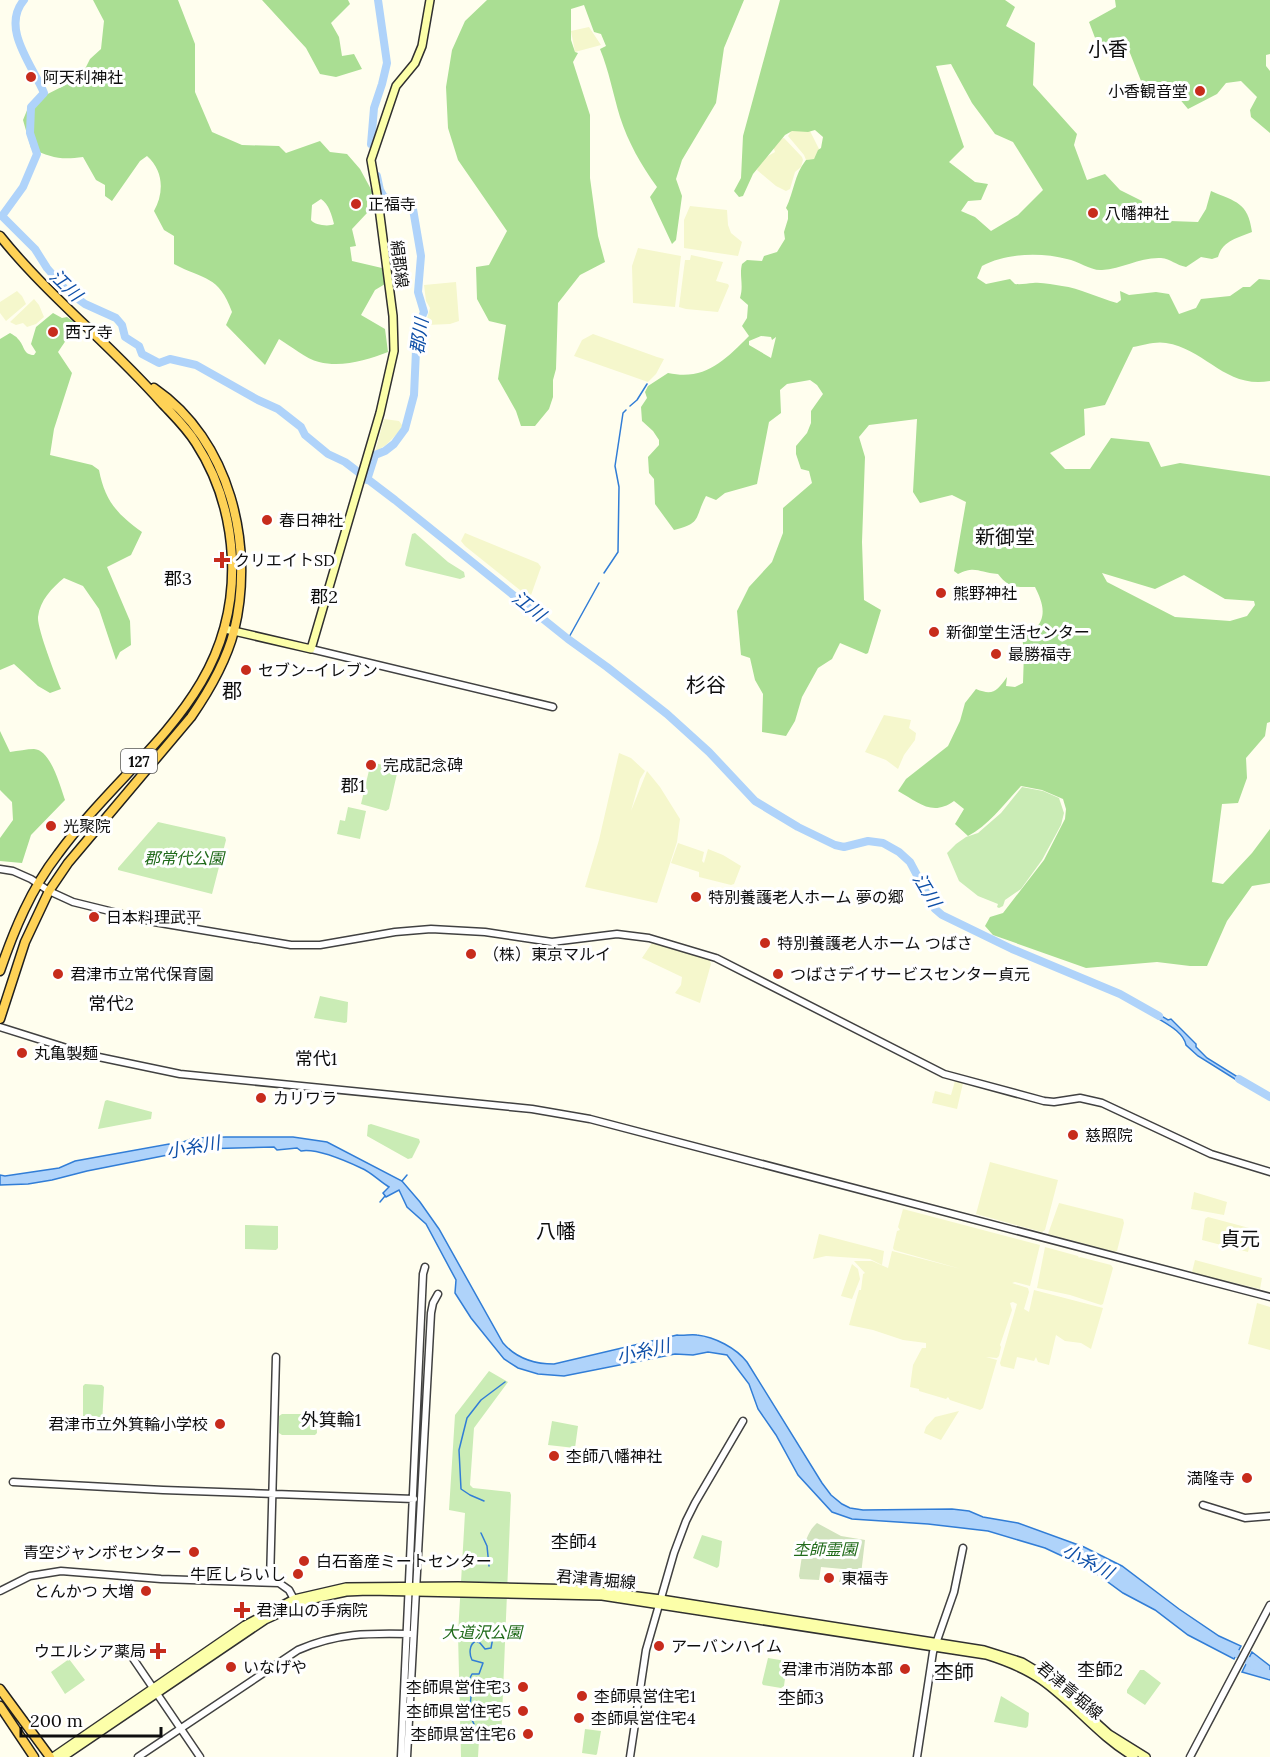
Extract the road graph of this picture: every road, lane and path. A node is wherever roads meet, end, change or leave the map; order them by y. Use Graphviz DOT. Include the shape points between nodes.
graph roads {
  1 [pos="430,0"];
  2 [pos="0,236"];
  3 [pos="229,631"];
  4 [pos="311,649"];
  5 [pos="553,707"];
  6 [pos="0,868"];
  7 [pos="38,883"];
  8 [pos="49,891"];
  9 [pos="0,971"];
  10 [pos="0,1019"];
  11 [pos="0,1027"];
  12 [pos="1270,1172"];
  13 [pos="425,1267"];
  14 [pos="438,1294"];
  15 [pos="1270,1297"];
  16 [pos="276,1357"];
  17 [pos="743,1421"];
  18 [pos="14,1482"];
  19 [pos="273,1495"];
  20 [pos="417,1499"];
  21 [pos="1203,1505"];
  22 [pos="1270,1516"];
  23 [pos="963,1548"];
  24 [pos="270,1582"];
  25 [pos="412,1589"];
  26 [pos="0,1591"];
  27 [pos="295,1601"];
  28 [pos="660,1601"];
  29 [pos="1270,1605"];
  30 [pos="410,1634"];
  31 [pos="935,1645"];
  32 [pos="130,1654"];
  33 [pos="0,1689"];
  34 [pos="155,1691"];
  35 [pos="0,1706"];
  36 [pos="181,1728"];
  37 [pos="143,1756"];
  38 [pos="34,1757"];
  39 [pos="52,1757"];
  40 [pos="63,1757"];
  41 [pos="200,1757"];
  42 [pos="401,1757"];
  43 [pos="407,1757"];
  44 [pos="630,1757"];
  45 [pos="917,1757"];
  46 [pos="1134,1757"];
  47 [pos="1146,1757"];
  48 [pos="1190,1757"];
  1 -- 4 [label="main road, 絹郡線" via="422,46 415,63 396,87 371,160 393,316 394,351"];
  2 -- 3 [label="highway, 127" via="144,381 169,398 190,421 219,468 239,528 242,560 242,584"];
  3 -- 4 [label="main road"];
  3 -- 7 [label="highway, 127" via="197,690 173,723 77,828"];
  3 -- 8 [label="highway, 127" via="220,669 206,696"];
  4 -- 5 [label="street"];
  6 -- 7 [label="street"];
  7 -- 8 [label="street"];
  7 -- 9 [label="highway, 127"];
  8 -- 10 [label="highway, 127" via="25,942"];
  8 -- 12 [label="street" via="73,902 154,922 298,946 431,929 552,942 617,934 649,938 716,958 944,1074 1044,1101 1080,1098 1102,1103 1211,1154"];
  11 -- 15 [label="street" via="89,1055 154,1070 532,1109 590,1119"];
  13 -- 20 [label="street"];
  14 -- 20 [label="street" via="431,1314"];
  16 -- 19 [label="street"];
  17 -- 28 [label="street" via="686,1521"];
  18 -- 19 [label="street"];
  19 -- 20 [label="street"];
  19 -- 24 [label="street"];
  20 -- 25 [label="street"];
  21 -- 22 [label="street" via="1245,1518"];
  23 -- 31 [label="street" via="954,1592"];
  24 -- 26 [label="street" via="61,1571 30,1576"];
  24 -- 27 [label="street" via="285,1585"];
  25 -- 27 [label="main road, 君津青堀線" via="346,1592"];
  25 -- 28 [label="main road, 君津青堀線" via="582,1589"];
  25 -- 30 [label="street"];
  27 -- 34 [label="main road, 君津青堀線"];
  28 -- 31 [label="main road, 君津青堀線"];
  28 -- 44 [label="street" via="646,1650"];
  29 -- 48 [label="street"];
  30 -- 36 [label="street" via="365,1632 312,1644"];
  30 -- 42 [label="street"];
  30 -- 43 [label="street"];
  31 -- 45 [label="street"];
  31 -- 46 [label="main road, 君津青堀線" via="986,1655 1032,1674 1105,1738"];
  31 -- 47 [label="main road, 君津青堀線" via="984,1650 1022,1662 1060,1688 1109,1734"];
  32 -- 34 [label="street"];
  33 -- 39 [label="highway"];
  34 -- 36 [label="street"];
  34 -- 39 [label="main road, 君津青堀線"];
  34 -- 40 [label="main road, 君津青堀線"];
  35 -- 38 [label="highway"];
  36 -- 37 [label="street"];
  36 -- 41 [label="street"];
}
